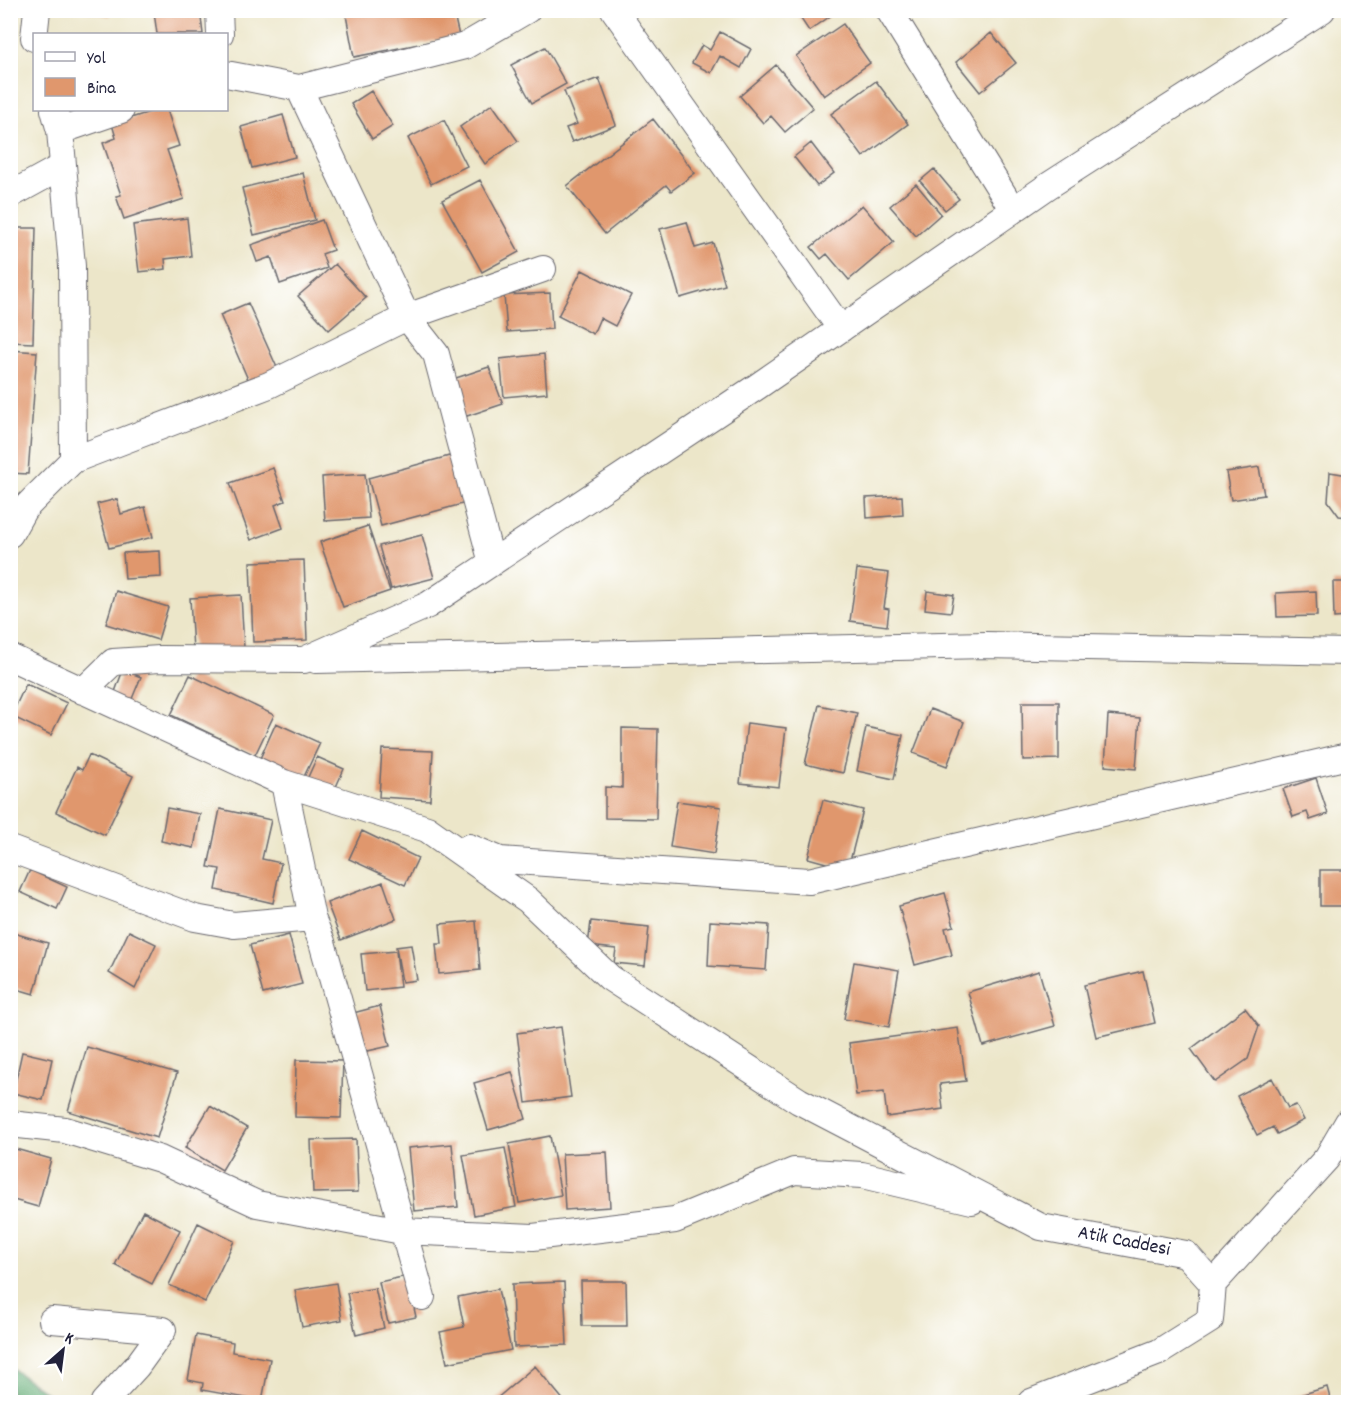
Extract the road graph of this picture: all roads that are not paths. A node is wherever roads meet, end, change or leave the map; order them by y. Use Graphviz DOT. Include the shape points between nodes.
graph roads {
  1 [pos="37,10"];
  2 [pos="219,10"];
  3 [pos="527,10"];
  4 [pos="614,10"];
  5 [pos="889,10"];
  6 [pos="1322,10"];
  7 [pos="35,33"];
  8 [pos="220,33"];
  9 [pos="228,74"];
  10 [pos="299,88"];
  11 [pos="115,111"];
  12 [pos="57,120"];
  13 [pos="63,166"];
  14 [pos="10,195"];
  15 [pos="1013,210"];
  16 [pos="543,269"];
  17 [pos="407,317"];
  18 [pos="840,329"];
  19 [pos="73,460"];
  20 [pos="10,534"];
  21 [pos="492,563"];
  22 [pos="1348,652"];
  23 [pos="10,657"];
  24 [pos="304,660"];
  25 [pos="83,691"];
  26 [pos="1348,756"];
  27 [pos="284,783"];
  28 [pos="427,829"];
  29 [pos="10,849"];
  30 [pos="312,918"];
  31 [pos="1348,1122"];
  32 [pos="10,1124"];
  33 [pos="1011,1211"];
  34 [pos="402,1231"];
  35 [pos="1214,1284"];
  36 [pos="422,1297"];
  37 [pos="52,1320"];
  38 [pos="104,1402"];
  39 [pos="1031,1402"];
  1 -- 7 [label="street"];
  2 -- 8 [label="street"];
  3 -- 10 [label="street" via="465,45"];
  4 -- 18 [label="street"];
  5 -- 15 [label="street"];
  6 -- 15 [label="street"];
  9 -- 10 [label="street"];
  10 -- 17 [label="street"];
  11 -- 12 [label="street"];
  12 -- 13 [label="street"];
  13 -- 14 [label="street"];
  13 -- 19 [label="street" via="72,266"];
  15 -- 18 [label="street"];
  16 -- 17 [label="street"];
  17 -- 19 [label="street" via="269,385"];
  17 -- 21 [label="street" via="436,354"];
  18 -- 21 [label="street"];
  19 -- 20 [label="street" via="24,509"];
  21 -- 24 [label="street" via="428,605"];
  22 -- 24 [label="street" via="986,645"];
  23 -- 25 [label="street"];
  24 -- 25 [label="street" via="113,662"];
  25 -- 27 [label="street"];
  26 -- 28 [label="street" via="809,881 500,860"];
  27 -- 28 [label="street"];
  27 -- 30 [label="street"];
  28 -- 33 [label="street" via="528,900 620,984 799,1101"];
  29 -- 30 [label="street" via="195,918 234,925"];
  30 -- 34 [label="street"];
  31 -- 35 [label="street" via="1327,1158"];
  32 -- 34 [label="street" via="65,1131 160,1159 257,1204"];
  33 -- 34 [label="street" via="862,1175 794,1171 675,1220 534,1237"];
  33 -- 35 [label="street, Atik Caddesi" via="1041,1227 1186,1254"];
  34 -- 36 [label="street"];
  35 -- 39 [label="street" via="1210,1320 1159,1352"];
  37 -- 38 [label="street" via="163,1330"];
}
